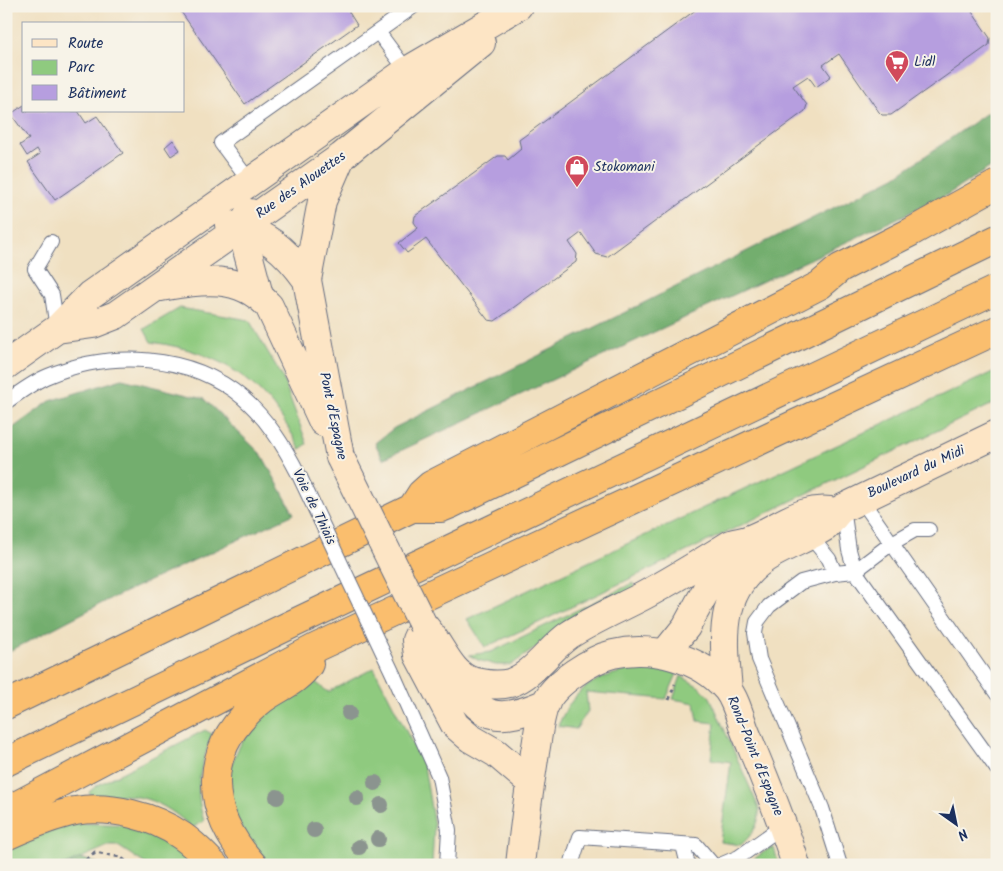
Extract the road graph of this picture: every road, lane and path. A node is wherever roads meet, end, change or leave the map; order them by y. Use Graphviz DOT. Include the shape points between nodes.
graph roads {
  1 [pos="414,6"];
  2 [pos="518,6"];
  3 [pos="526,6"];
  4 [pos="378,32"];
  5 [pos="407,71"];
  6 [pos="341,157"];
  7 [pos="250,182"];
  8 [pos="997,184"];
  9 [pos="997,203"];
  10 [pos="198,218"];
  11 [pos="240,227"];
  12 [pos="997,239"];
  13 [pos="51,242"];
  14 [pos="307,280"];
  15 [pos="820,285"];
  16 [pos="152,288"];
  17 [pos="997,289"];
  18 [pos="259,295"];
  19 [pos="57,329"];
  20 [pos="997,330"];
  21 [pos="6,365"];
  22 [pos="6,402"];
  23 [pos="997,434"];
  24 [pos="340,457"];
  25 [pos="846,506"];
  26 [pos="412,508"];
  27 [pos="929,530"];
  28 [pos="809,535"];
  29 [pos="746,540"];
  30 [pos="892,543"];
  31 [pos="855,571"];
  32 [pos="835,573"];
  33 [pos="317,647"];
  34 [pos="665,653"];
  35 [pos="431,656"];
  36 [pos="458,673"];
  37 [pos="676,683"];
  38 [pos="728,690"];
  39 [pos="997,694"];
  40 [pos="669,700"];
  41 [pos="546,703"];
  42 [pos="6,704"];
  43 [pos="6,762"];
  44 [pos="997,769"];
  45 [pos="530,782"];
  46 [pos="6,811"];
  47 [pos="784,825"];
  48 [pos="6,836"];
  49 [pos="690,845"];
  50 [pos="80,865"];
  51 [pos="131,865"];
  52 [pos="214,865"];
  53 [pos="253,865"];
  54 [pos="447,865"];
  55 [pos="520,865"];
  56 [pos="571,865"];
  57 [pos="688,865"];
  58 [pos="713,865"];
  59 [pos="720,865"];
  60 [pos="796,865"];
  61 [pos="840,865"];
  1 -- 4 [label="lane"];
  2 -- 5 [label="street, Rue des Alouettes"];
  3 -- 6 [label="street, Rue des Alouettes"];
  4 -- 5 [label="lane"];
  4 -- 7 [label="lane" via="221,143"];
  5 -- 7 [label="street, Rue des Alouettes"];
  5 -- 11 [label="street" via="364,119 269,186"];
  6 -- 11 [label="street, Rue des Alouettes"];
  6 -- 14 [label="street" via="322,201"];
  7 -- 10 [label="street, Rue des Alouettes"];
  8 -- 15 [label="highway" via="840,268"];
  9 -- 15 [label="highway" via="841,282"];
  10 -- 11 [label="street"];
  10 -- 19 [label="street, Rue des Alouettes" via="90,295"];
  11 -- 14 [label="street" via="261,235 280,248 292,258"];
  11 -- 16 [label="street, Rue des Alouettes"];
  11 -- 18 [label="street"];
  12 -- 26 [label="highway" via="451,504 441,508"];
  13 -- 19 [label="lane" via="34,269 52,295"];
  14 -- 24 [label="street, Pont d'Espagne"];
  15 -- 26 [label="highway" via="431,486"];
  16 -- 18 [label="street" via="218,280 233,282"];
  16 -- 19 [label="street, Rue des Alouettes" via="116,315 93,324"];
  17 -- 43 [label="highway"];
  18 -- 24 [label="street" via="269,306"];
  19 -- 21 [label="street, Rue des Alouettes"];
  20 -- 33 [label="highway"];
  22 -- 54 [label="lane, Voie de Thiais, bridge" via="47,377 81,365 142,359 194,370 243,398 272,429 299,475 439,777 449,830"];
  23 -- 25 [label="street, Boulevard du Midi"];
  24 -- 35 [label="street, Pont d'Espagne, bridge" via="423,625 432,633"];
  25 -- 28 [label="street" via="826,526"];
  25 -- 29 [label="street" via="799,514"];
  25 -- 30 [label="lane"];
  25 -- 31 [label="lane" via="849,550"];
  26 -- 42 [label="highway"];
  27 -- 30 [label="lane" via="915,530"];
  28 -- 32 [label="lane" via="829,558"];
  28 -- 38 [label="street" via="764,560 736,586 729,605 724,644"];
  29 -- 34 [label="street" via="715,574 686,627"];
  29 -- 36 [label="street" via="731,544 644,596 587,624 514,680 496,685 483,684"];
  30 -- 31 [label="lane"];
  30 -- 39 [label="lane"];
  31 -- 32 [label="lane"];
  31 -- 44 [label="lane"];
  32 -- 61 [label="lane" via="801,582 769,606 760,616 755,633 759,659 822,808"];
  33 -- 46 [label="highway"];
  33 -- 53 [label="highway" via="308,666 297,678 241,718 222,749 215,786 220,813 228,832"];
  34 -- 38 [label="street, Rond-Point d'Espagne" via="707,672"];
  34 -- 41 [label="street, Rond-Point d'Espagne" via="627,651 608,655 564,681"];
  35 -- 36 [label="street"];
  35 -- 45 [label="street" via="455,725"];
  36 -- 41 [label="street" via="471,701 486,712 508,714"];
  37 -- 40 [label="path"];
  38 -- 47 [label="street, Rond-Point d'Espagne"];
  41 -- 45 [label="street, Rond-Point d'Espagne"];
  45 -- 55 [label="street, Rond-Point d'Espagne"];
  47 -- 59 [label="lane" via="739,857"];
  47 -- 60 [label="street, Rond-Point d'Espagne"];
  48 -- 52 [label="highway" via="49,818 77,811 110,811 160,823 182,836"];
  49 -- 56 [label="lane" via="580,837"];
  49 -- 57 [label="lane"];
  49 -- 58 [label="lane"];
  50 -- 51 [label="path" via="95,852 120,857"];
}
